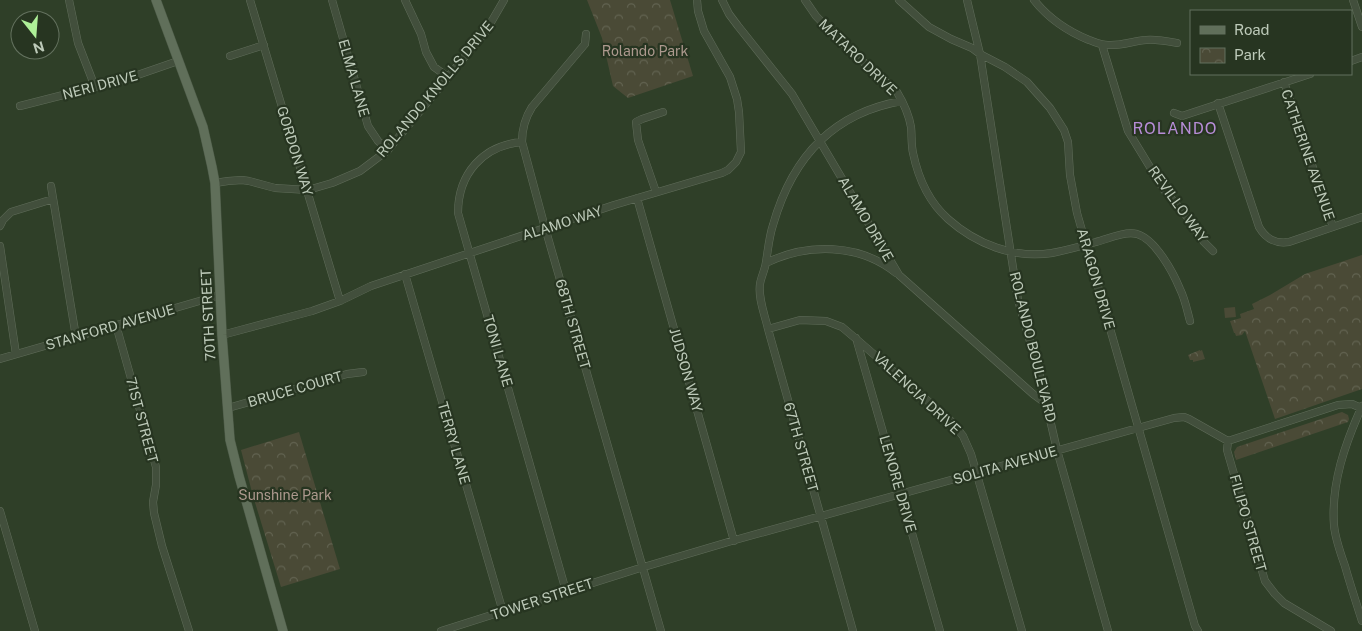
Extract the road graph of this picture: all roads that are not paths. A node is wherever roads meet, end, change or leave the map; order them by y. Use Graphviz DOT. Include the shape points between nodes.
graph roads {
  1 [pos="70,0"];
  2 [pos="156,0"];
  3 [pos="250,0"];
  4 [pos="332,0"];
  5 [pos="405,0"];
  6 [pos="504,0"];
  7 [pos="696,0"];
  8 [pos="722,0"];
  9 [pos="805,0"];
  10 [pos="899,0"];
  11 [pos="968,0"];
  12 [pos="1034,0"];
  13 [pos="1353,0"];
  14 [pos="1362,27"];
  15 [pos="586,34"];
  16 [pos="1177,43"];
  17 [pos="264,45"];
  18 [pos="1102,45"];
  19 [pos="980,54"];
  20 [pos="230,56"];
  21 [pos="178,61"];
  22 [pos="1307,75"];
  23 [pos="448,77"];
  24 [pos="1284,82"];
  25 [pos="95,87"];
  26 [pos="902,101"];
  27 [pos="1218,103"];
  28 [pos="20,106"];
  29 [pos="663,112"];
  30 [pos="1174,113"];
  31 [pos="820,140"];
  32 [pos="522,142"];
  33 [pos="388,150"];
  34 [pos="214,183"];
  35 [pos="51,186"];
  36 [pos="308,190"];
  37 [pos="656,192"];
  38 [pos="637,198"];
  39 [pos="53,199"];
  40 [pos="1362,217"];
  41 [pos="0,226"];
  42 [pos="1333,227"];
  43 [pos="545,228"];
  44 [pos="1087,244"];
  45 [pos="0,246"];
  46 [pos="1213,251"];
  47 [pos="1011,252"];
  48 [pos="470,253"];
  49 [pos="766,263"];
  50 [pos="406,274"];
  51 [pos="899,275"];
  52 [pos="220,295"];
  53 [pos="340,301"];
  54 [pos="1190,322"];
  55 [pos="116,325"];
  56 [pos="768,329"];
  57 [pos="222,334"];
  58 [pos="76,337"];
  59 [pos="855,338"];
  60 [pos="16,354"];
  61 [pos="0,359"];
  62 [pos="362,372"];
  63 [pos="1048,405"];
  64 [pos="1361,407"];
  65 [pos="228,408"];
  66 [pos="1138,428"];
  67 [pos="1228,441"];
  68 [pos="1057,450"];
  69 [pos="977,473"];
  70 [pos="901,494"];
  71 [pos="0,511"];
  72 [pos="821,517"];
  73 [pos="734,541"];
  74 [pos="644,567"];
  75 [pos="566,591"];
  76 [pos="503,612"];
  77 [pos="1362,620"];
  78 [pos="35,631"];
  79 [pos="189,631"];
  80 [pos="283,631"];
  81 [pos="441,631"];
  82 [pos="661,631"];
  83 [pos="854,631"];
  84 [pos="940,631"];
  85 [pos="1022,631"];
  86 [pos="1108,631"];
  87 [pos="1198,631"];
  88 [pos="1331,631"];
  1 -- 25 [label="street" via="78,43"];
  2 -- 21 [label="main road, 70TH STREET"];
  3 -- 17 [label="street, GORDON WAY"];
  4 -- 33 [label="street, ELMA LANE" via="368,126"];
  5 -- 23 [label="street" via="434,67"];
  6 -- 23 [label="street, ROLANDO KNOLLS DRIVE" via="486,31"];
  7 -- 37 [label="street, ALAMO WAY" via="704,31 730,77 737,99 741,152 736,162 722,173"];
  8 -- 31 [label="street, ALAMO DRIVE" via="738,26 792,94"];
  9 -- 26 [label="street, MATARO DRIVE" via="839,40 897,92"];
  10 -- 19 [label="street, ARAGON DRIVE" via="929,27"];
  11 -- 19 [label="street, ROLANDO BOULEVARD"];
  12 -- 18 [label="street" via="1060,25"];
  13 -- 14 [label="street"];
  15 -- 32 [label="street, 68TH STREET" via="585,44 532,106 525,118"];
  16 -- 18 [label="street" via="1146,40"];
  17 -- 20 [label="street"];
  17 -- 36 [label="street, GORDON WAY"];
  18 -- 46 [label="street, REVILLO WAY" via="1128,131 1164,190"];
  19 -- 44 [label="street, ARAGON DRIVE" via="1027,82 1064,130 1077,213"];
  19 -- 47 [label="street, ROLANDO BOULEVARD"];
  21 -- 25 [label="street, NERI DRIVE"];
  21 -- 34 [label="main road, 70TH STREET" via="203,127"];
  22 -- 24 [label="street"];
  23 -- 33 [label="street, ROLANDO KNOLLS DRIVE"];
  24 -- 27 [label="street"];
  24 -- 42 [label="street, CATHERINE AVENUE"];
  25 -- 28 [label="street, NERI DRIVE"];
  26 -- 31 [label="street, 67TH STREET" via="856,115"];
  26 -- 47 [label="street, MATARO DRIVE" via="911,124 917,169 935,204 967,234"];
  27 -- 30 [label="street" via="1182,116"];
  27 -- 42 [label="street" via="1259,227 1265,235 1281,243"];
  29 -- 37 [label="street" via="636,122 638,140"];
  31 -- 49 [label="street, 67TH STREET" via="799,167 781,200"];
  31 -- 51 [label="street, ALAMO DRIVE"];
  32 -- 43 [label="street, 68TH STREET"];
  32 -- 48 [label="street, TONI LANE" via="508,144 487,154 471,169 463,183 458,213"];
  33 -- 36 [label="street, ROLANDO KNOLLS DRIVE" via="347,178"];
  34 -- 36 [label="street, ROLANDO KNOLLS DRIVE" via="242,180 275,188"];
  34 -- 52 [label="main road, 70TH STREET"];
  35 -- 39 [label="street"];
  36 -- 53 [label="street, GORDON WAY"];
  37 -- 38 [label="street, ALAMO WAY"];
  38 -- 43 [label="street, ALAMO WAY"];
  38 -- 73 [label="street, JUDSON WAY"];
  39 -- 41 [label="street" via="11,212"];
  39 -- 58 [label="street"];
  40 -- 42 [label="street"];
  43 -- 48 [label="street, ALAMO WAY"];
  43 -- 74 [label="street, 68TH STREET"];
  44 -- 47 [label="street, MATARO DRIVE" via="1050,253"];
  44 -- 54 [label="street, MATARO DRIVE" via="1129,233 1148,239 1178,284"];
  44 -- 66 [label="street, ARAGON DRIVE"];
  45 -- 60 [label="street"];
  47 -- 63 [label="street, ROLANDO BOULEVARD" via="1018,300"];
  48 -- 50 [label="street, ALAMO WAY"];
  48 -- 75 [label="street, TONI LANE"];
  49 -- 51 [label="street" via="798,251 834,249 865,256"];
  49 -- 56 [label="street, 67TH STREET" via="760,294"];
  50 -- 53 [label="street, ALAMO WAY"];
  50 -- 76 [label="street, TERRY LANE"];
  51 -- 63 [label="street, ALAMO DRIVE"];
  52 -- 55 [label="street, STANFORD AVENUE"];
  52 -- 57 [label="main road, 70TH STREET"];
  53 -- 57 [label="street, ALAMO WAY"];
  55 -- 58 [label="street, STANFORD AVENUE"];
  55 -- 79 [label="street, 71ST STREET" via="156,467 154,513"];
  56 -- 59 [label="street, VALENCIA DRIVE" via="800,320 826,321"];
  56 -- 72 [label="street, 67TH STREET"];
  57 -- 65 [label="main road, 70TH STREET"];
  58 -- 60 [label="street, STANFORD AVENUE"];
  59 -- 69 [label="street, VALENCIA DRIVE" via="952,421 963,436"];
  59 -- 70 [label="street, LENORE DRIVE"];
  60 -- 61 [label="street, STANFORD AVENUE"];
  62 -- 65 [label="street, BRUCE COURT"];
  63 -- 68 [label="street, ROLANDO BOULEVARD"];
  64 -- 67 [label="street" via="1338,405"];
  64 -- 77 [label="street" via="1338,472 1334,525"];
  65 -- 80 [label="main road, 70TH STREET" via="230,440"];
  66 -- 67 [label="street, SOLITA AVENUE" via="1184,417"];
  66 -- 68 [label="street, SOLITA AVENUE"];
  66 -- 87 [label="street, ARAGON DRIVE"];
  67 -- 88 [label="street, FILIPO STREET" via="1227,450 1265,581 1284,603"];
  68 -- 69 [label="street, SOLITA AVENUE"];
  68 -- 86 [label="street, ROLANDO BOULEVARD"];
  69 -- 70 [label="street, SOLITA AVENUE"];
  69 -- 85 [label="street, VALENCIA DRIVE"];
  70 -- 72 [label="street, SOLITA AVENUE"];
  70 -- 84 [label="street, LENORE DRIVE"];
  71 -- 78 [label="street"];
  72 -- 73 [label="street, SOLITA AVENUE"];
  72 -- 83 [label="street, 67TH STREET"];
  73 -- 74 [label="street, SOLITA AVENUE"];
  74 -- 75 [label="street, TOWER STREET"];
  74 -- 82 [label="street, 68TH STREET"];
  75 -- 76 [label="street, TOWER STREET"];
  76 -- 81 [label="street, TOWER STREET"];
}
